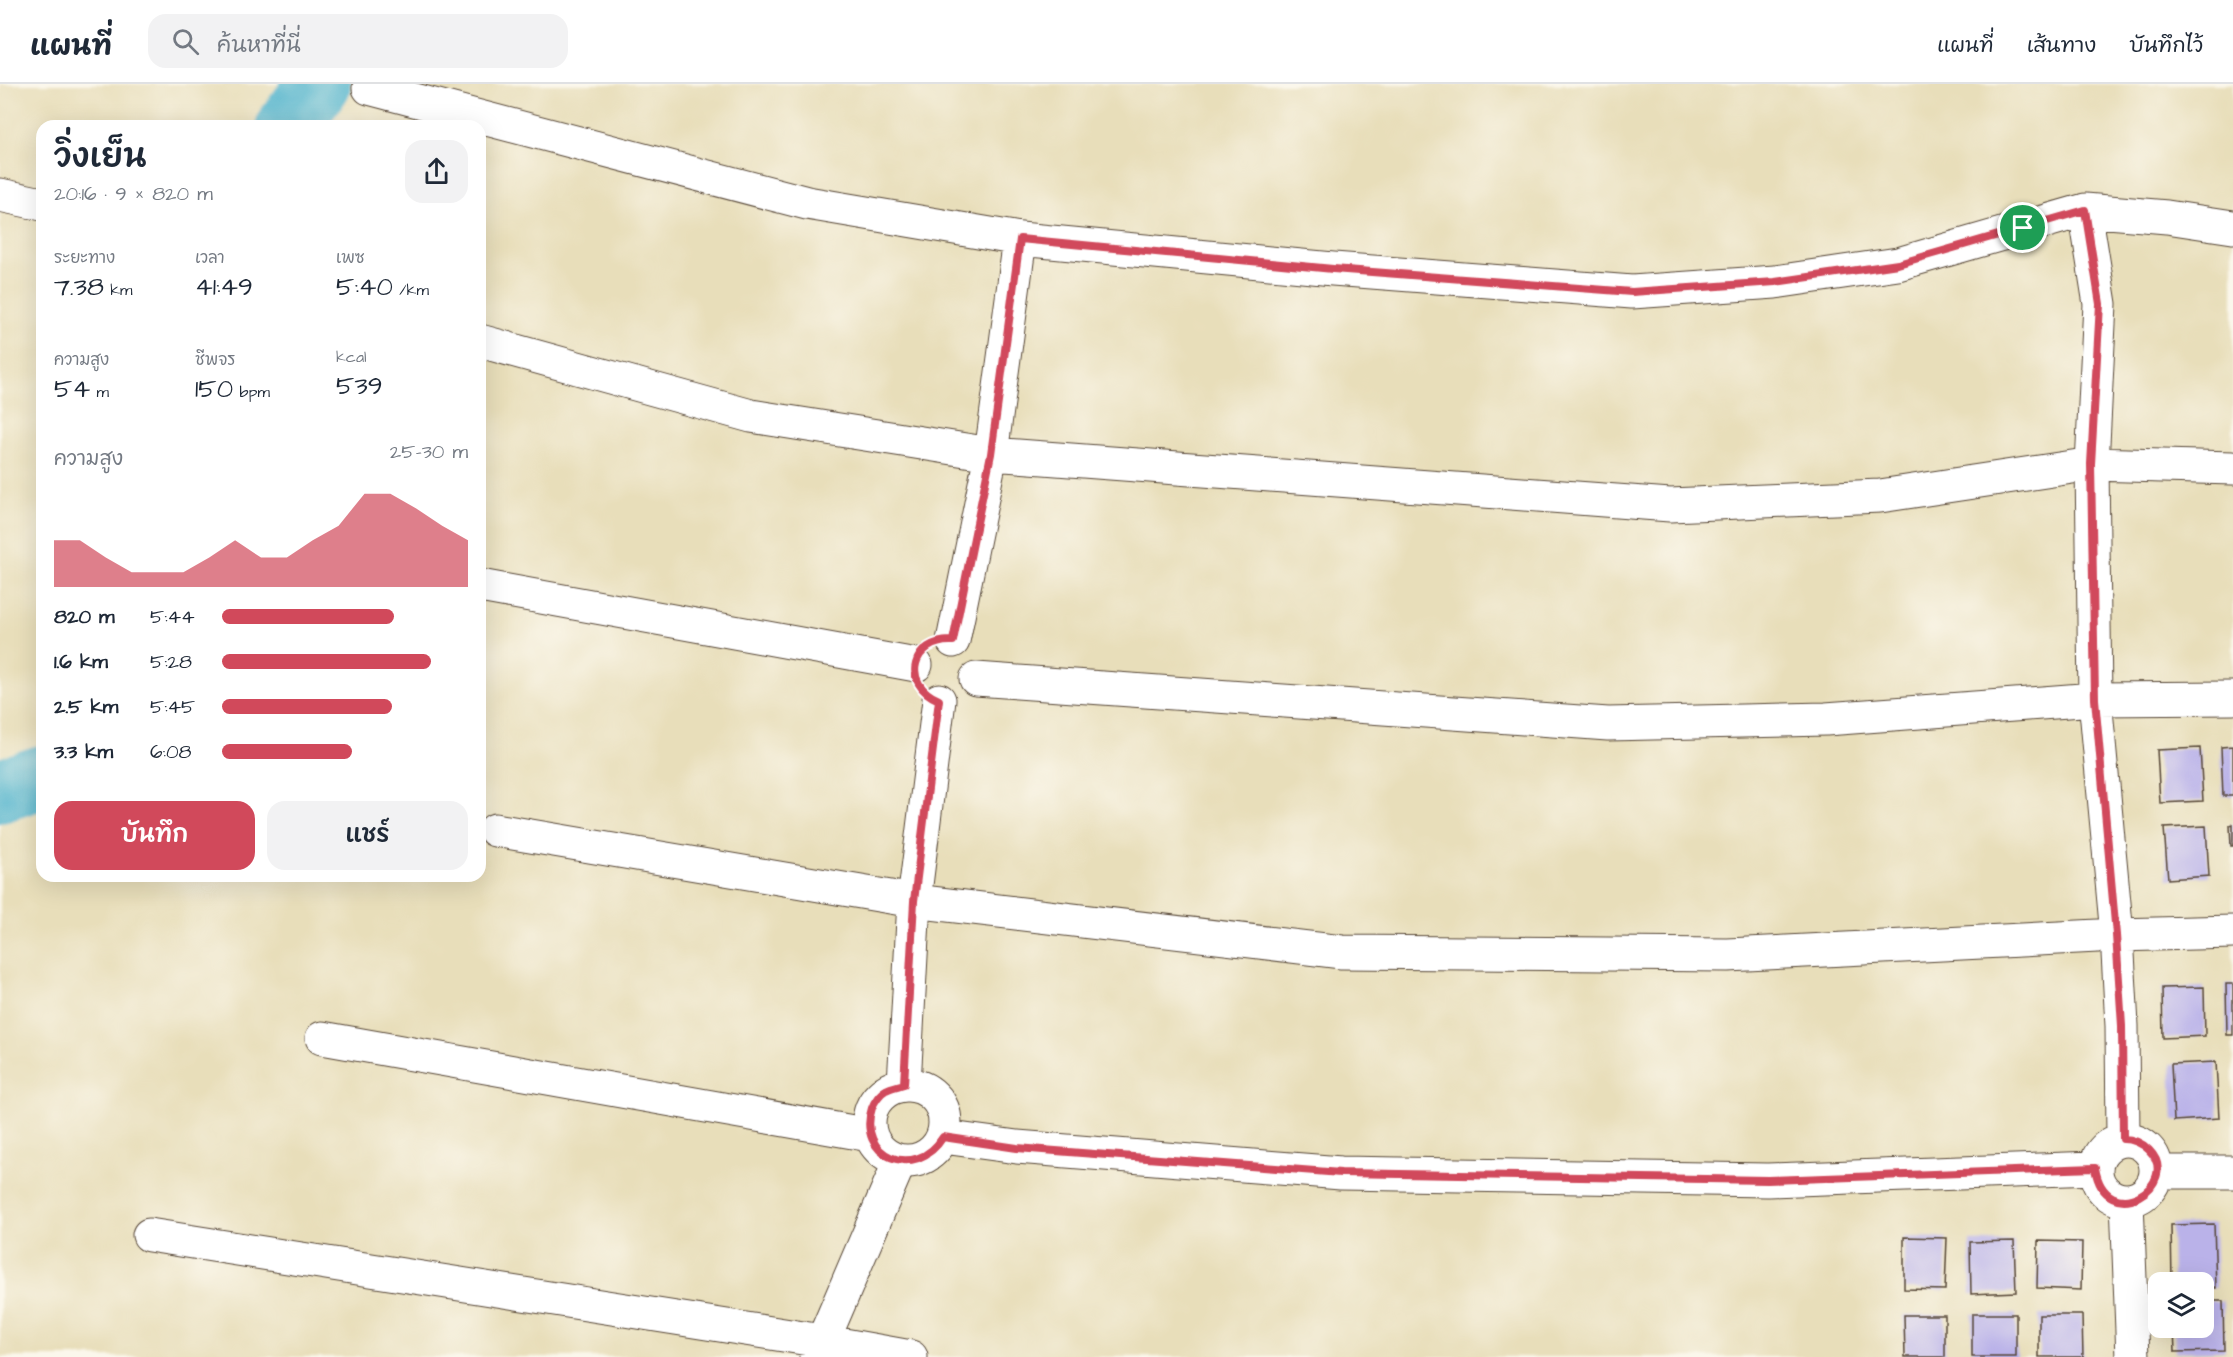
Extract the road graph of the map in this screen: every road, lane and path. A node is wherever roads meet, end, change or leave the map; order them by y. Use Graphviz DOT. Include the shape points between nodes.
graph roads {
  1 [pos="369,88"];
  2 [pos="0,195"];
  3 [pos="36,203"];
  4 [pos="2085,210"];
  5 [pos="2233,227"];
  6 [pos="1020,239"];
  7 [pos="486,343"];
  8 [pos="991,454"];
  9 [pos="2091,464"];
  10 [pos="2233,468"];
  11 [pos="486,587"];
  12 [pos="953,641"];
  13 [pos="916,665"];
  14 [pos="976,679"];
  15 [pos="2233,698"];
  16 [pos="2095,699"];
  17 [pos="939,700"];
  18 [pos="495,830"];
  19 [pos="914,901"];
  20 [pos="2233,932"];
  21 [pos="2116,935"];
  22 [pos="322,1038"];
  23 [pos="904,1084"];
  24 [pos="870,1135"];
  25 [pos="943,1137"];
  26 [pos="2123,1139"];
  27 [pos="900,1161"];
  28 [pos="2095,1168"];
  29 [pos="2156,1172"];
  30 [pos="2233,1172"];
  31 [pos="2127,1200"];
  32 [pos="148,1235"];
  33 [pos="819,1349"];
  34 [pos="911,1357"];
  35 [pos="2133,1357"];
  1 -- 6 [label="street" via="807,203"];
  2 -- 3 [label="street"];
  4 -- 5 [label="street"];
  4 -- 6 [label="street" via="1898,264 1775,282 1632,292"];
  4 -- 9 [label="street" via="2100,304"];
  6 -- 8 [label="street"];
  7 -- 8 [label="street" via="751,416"];
  8 -- 9 [label="street" via="1670,505 1880,496"];
  8 -- 12 [label="street"];
  9 -- 10 [label="street"];
  9 -- 16 [label="street"];
  11 -- 13 [label="street"];
  12 -- 13 [label="street" via="943,640 925,648"];
  12 -- 14 [label="street" via="970,651 977,669"];
  13 -- 17 [label="street" via="923,691"];
  14 -- 16 [label="street" via="1608,724 1826,719"];
  14 -- 17 [label="street" via="965,695"];
  15 -- 16 [label="street"];
  16 -- 21 [label="street"];
  17 -- 19 [label="street"];
  18 -- 19 [label="street"];
  19 -- 21 [label="street" via="1342,952 1728,955"];
  19 -- 23 [label="street"];
  20 -- 21 [label="street"];
  21 -- 26 [label="street"];
  22 -- 24 [label="street"];
  23 -- 24 [label="street" via="885,1090 874,1102 869,1118"];
  23 -- 25 [label="street" via="923,1088 938,1100 945,1118"];
  24 -- 27 [label="street" via="887,1156"];
  25 -- 27 [label="street" via="926,1156"];
  25 -- 28 [label="street" via="1017,1148 1341,1173 1768,1180"];
  26 -- 28 [label="street" via="2106,1146"];
  26 -- 29 [label="street" via="2142,1144 2152,1153"];
  27 -- 33 [label="street"];
  28 -- 31 [label="street" via="2104,1191"];
  29 -- 30 [label="street"];
  29 -- 31 [label="street" via="2150,1189"];
  31 -- 35 [label="street"];
  32 -- 33 [label="street"];
  33 -- 34 [label="street"];
}
